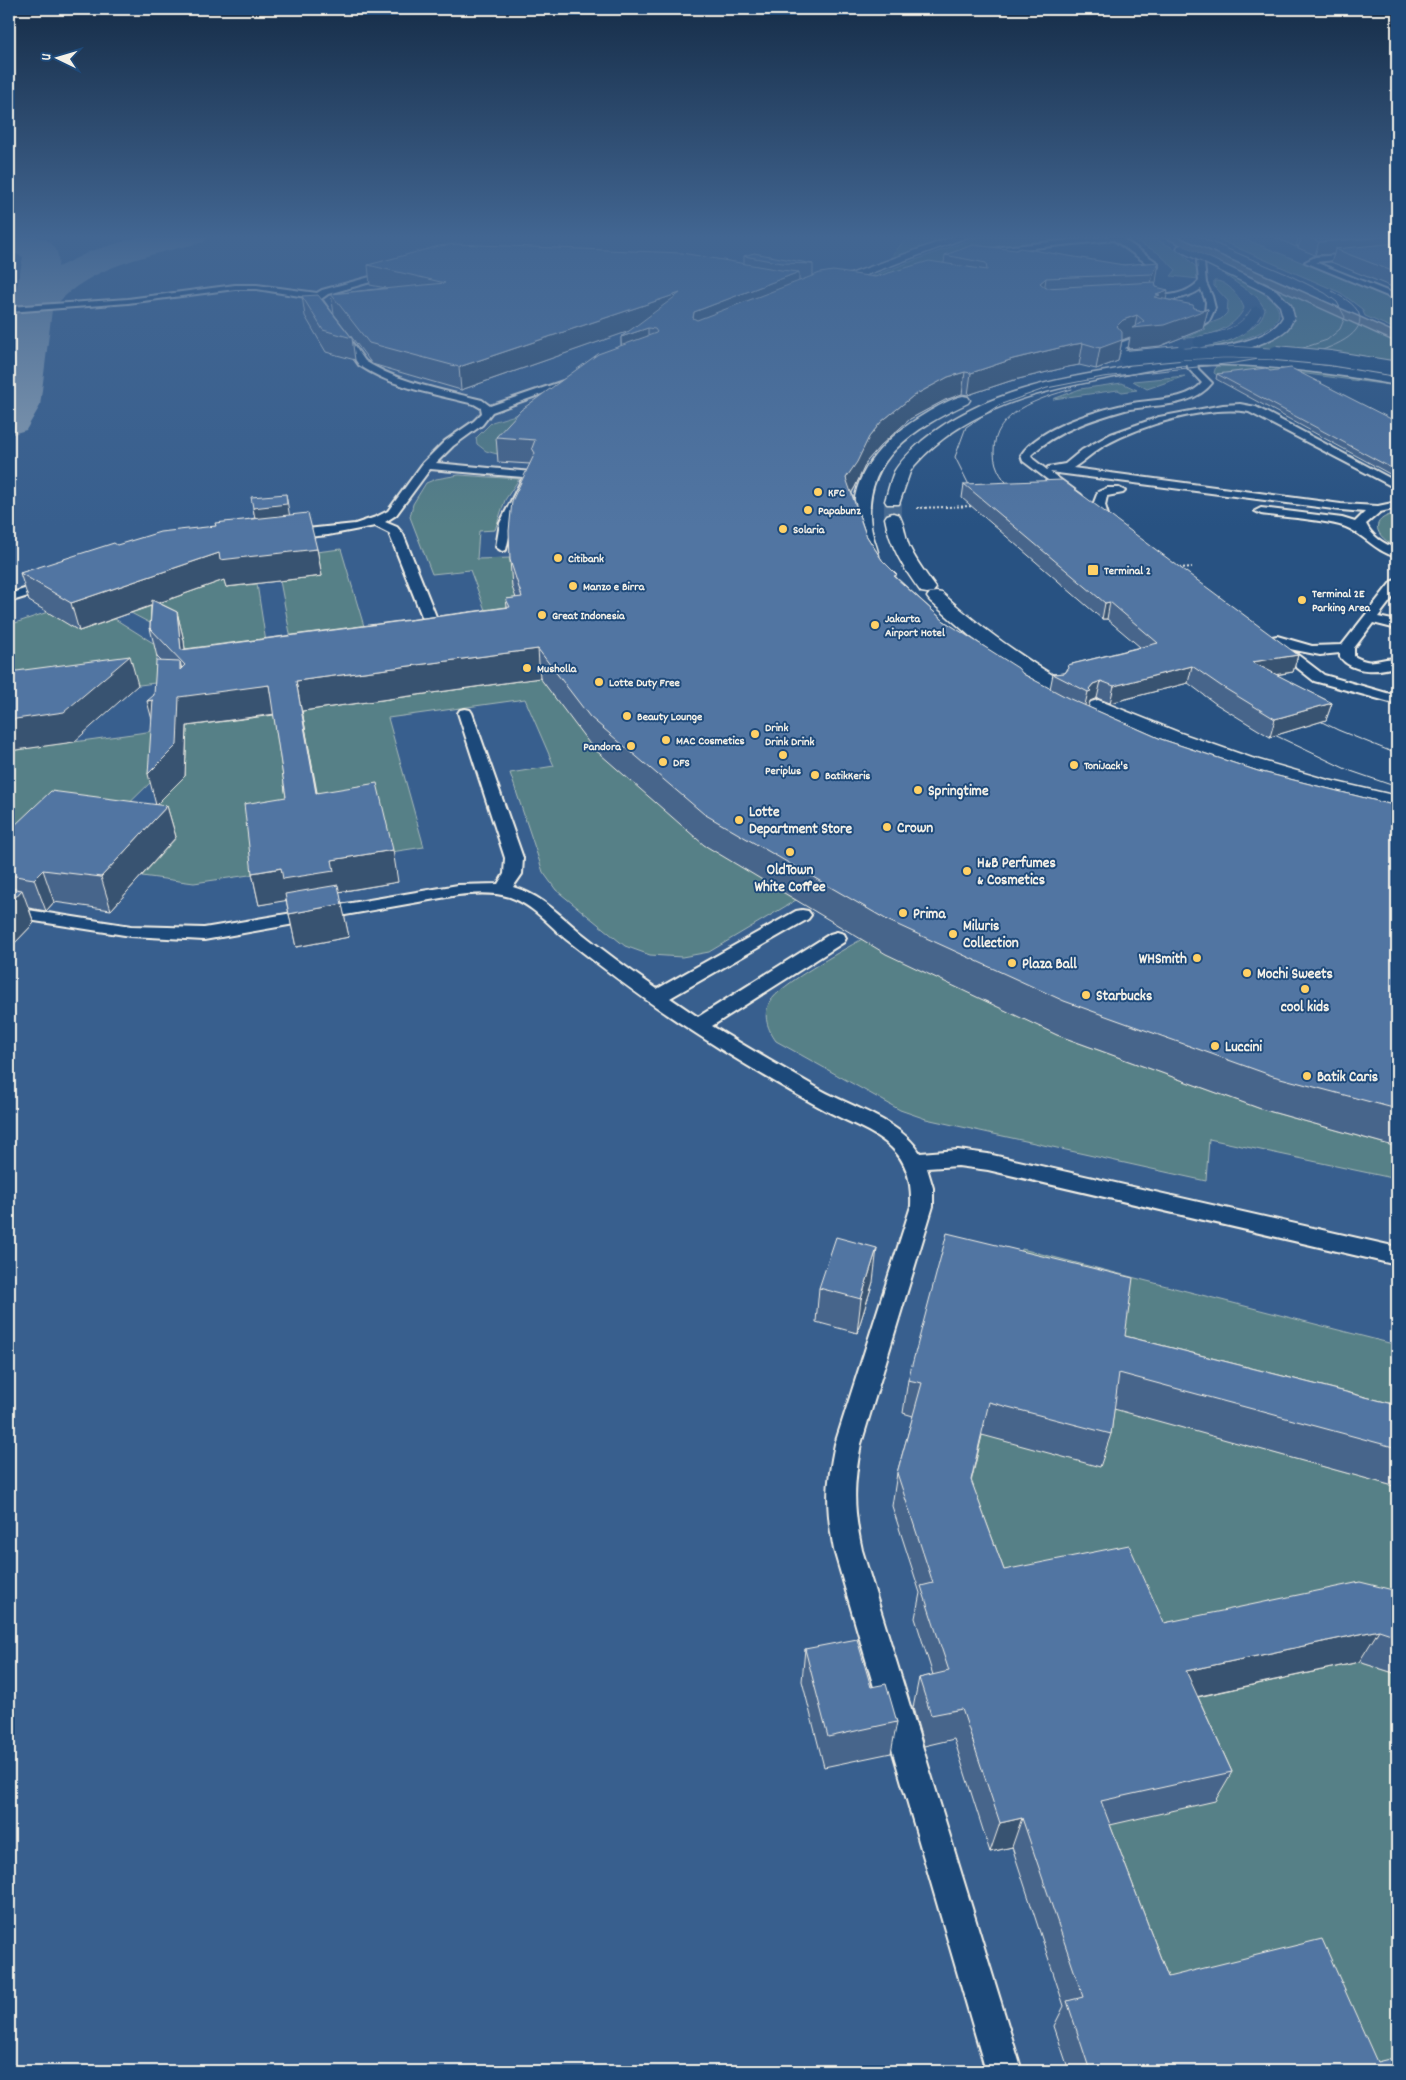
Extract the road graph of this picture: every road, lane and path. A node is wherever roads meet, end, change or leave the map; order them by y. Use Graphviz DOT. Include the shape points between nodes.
graph roads {
  1 [pos="341,332"];
  2 [pos="1234,332"];
  3 [pos="1276,332"];
  4 [pos="1384,332"];
  5 [pos="1397,338"];
  6 [pos="1116,339"];
  7 [pos="1137,344"];
  8 [pos="1126,358"];
  9 [pos="1194,367"];
  10 [pos="1397,369"];
  11 [pos="586,376"];
  12 [pos="1397,381"];
  13 [pos="1132,406"];
  14 [pos="488,410"];
  15 [pos="1031,463"];
  16 [pos="427,465"];
  17 [pos="1052,469"];
  18 [pos="1101,476"];
  19 [pos="1397,486"];
  20 [pos="1205,489"];
  21 [pos="1120,491"];
  22 [pos="1133,493"];
  23 [pos="893,501"];
  24 [pos="1199,502"];
  25 [pos="980,505"];
  26 [pos="1391,506"];
  27 [pos="912,509"];
  28 [pos="1248,509"];
  29 [pos="892,518"];
  30 [pos="376,522"];
  31 [pos="1364,533"];
  32 [pos="275,537"];
  33 [pos="502,547"];
  34 [pos="1396,553"];
  35 [pos="1192,567"];
  36 [pos="1174,569"];
  37 [pos="879,570"];
  38 [pos="64,580"];
  39 [pos="1397,584"];
  40 [pos="9,598"];
  41 [pos="1371,619"];
  42 [pos="432,624"];
  43 [pos="1397,625"];
  44 [pos="1347,648"];
  45 [pos="1396,659"];
  46 [pos="1054,684"];
  47 [pos="1371,694"];
  48 [pos="1397,700"];
  49 [pos="1098,706"];
  50 [pos="465,712"];
  51 [pos="1397,804"];
  52 [pos="503,889"];
  53 [pos="9,912"];
  54 [pos="802,915"];
  55 [pos="837,938"];
  56 [pos="656,998"];
  57 [pos="698,1026"];
  58 [pos="914,1162"];
  59 [pos="1397,1256"];
  60 [pos="1004,2071"];
  1 -- 14 [label="lane" via="368,368 385,376 478,402"];
  2 -- 8 [label="street, bridge"];
  3 -- 9 [label="street"];
  4 -- 5 [label="main road"];
  6 -- 8 [label="lane"];
  7 -- 8 [label="lane"];
  8 -- 9 [label="street"];
  8 -- 10 [label="street, bridge" via="1201,351 1259,352 1320,356"];
  8 -- 23 [label="street" via="1058,384 1016,395 960,420 913,458 903,472"];
  8 -- 37 [label="street" via="1041,375 984,392 940,410 899,438 867,478 862,497 864,538"];
  9 -- 12 [label="street" via="1265,363 1321,368"];
  9 -- 13 [label="lane" via="1194,379 1186,385"];
  9 -- 13 [label="lane" via="1207,383 1200,390 1178,398"];
  11 -- 14 [label="lane"];
  13 -- 15 [label="lane" via="1080,422 1045,439 1026,455"];
  14 -- 16 [label="lane"];
  15 -- 17 [label="lane"];
  15 -- 21 [label="lane" via="1105,518 1099,505 1102,494"];
  16 -- 30 [label="lane" via="392,513"];
  16 -- 33 [label="lane" via="528,474 506,523"];
  17 -- 18 [label="lane"];
  17 -- 19 [label="lane" via="1069,466 1116,435 1184,415 1238,406 1252,409"];
  18 -- 20 [label="lane"];
  18 -- 21 [label="lane" via="1081,476 1078,480 1086,486"];
  20 -- 24 [label="lane"];
  20 -- 26 [label="lane" via="1356,509"];
  21 -- 22 [label="lane"];
  25 -- 27 [label="path"];
  26 -- 31 [label="lane" via="1363,517 1360,524"];
  28 -- 31 [label="lane" via="1342,522"];
  29 -- 46 [label="street" via="903,554 931,593 962,623"];
  30 -- 32 [label="lane" via="354,528"];
  30 -- 42 [label="lane" via="397,534"];
  31 -- 34 [label="lane" via="1375,543"];
  35 -- 36 [label="path"];
  38 -- 40 [label="lane"];
  39 -- 41 [label="lane"];
  41 -- 43 [label="lane"];
  41 -- 44 [label="lane"];
  44 -- 45 [label="lane" via="1347,657 1361,664 1381,666"];
  44 -- 47 [label="lane" via="1327,652 1308,650 1263,634 1312,674"];
  45 -- 47 [label="lane"];
  47 -- 48 [label="lane"];
  49 -- 51 [label="street" via="1256,766 1312,784"];
  50 -- 52 [label="lane" via="514,858 514,874"];
  52 -- 53 [label="lane" via="466,889 204,934 145,933"];
  52 -- 56 [label="lane" via="537,904"];
  54 -- 56 [label="lane"];
  55 -- 57 [label="lane"];
  56 -- 57 [label="lane"];
  57 -- 58 [label="lane" via="826,1102 897,1139"];
  58 -- 59 [label="lane" via="958,1158 988,1162"];
  58 -- 60 [label="lane" via="923,1193 922,1206 848,1444 841,1478 841,1516 848,1550"];
}
